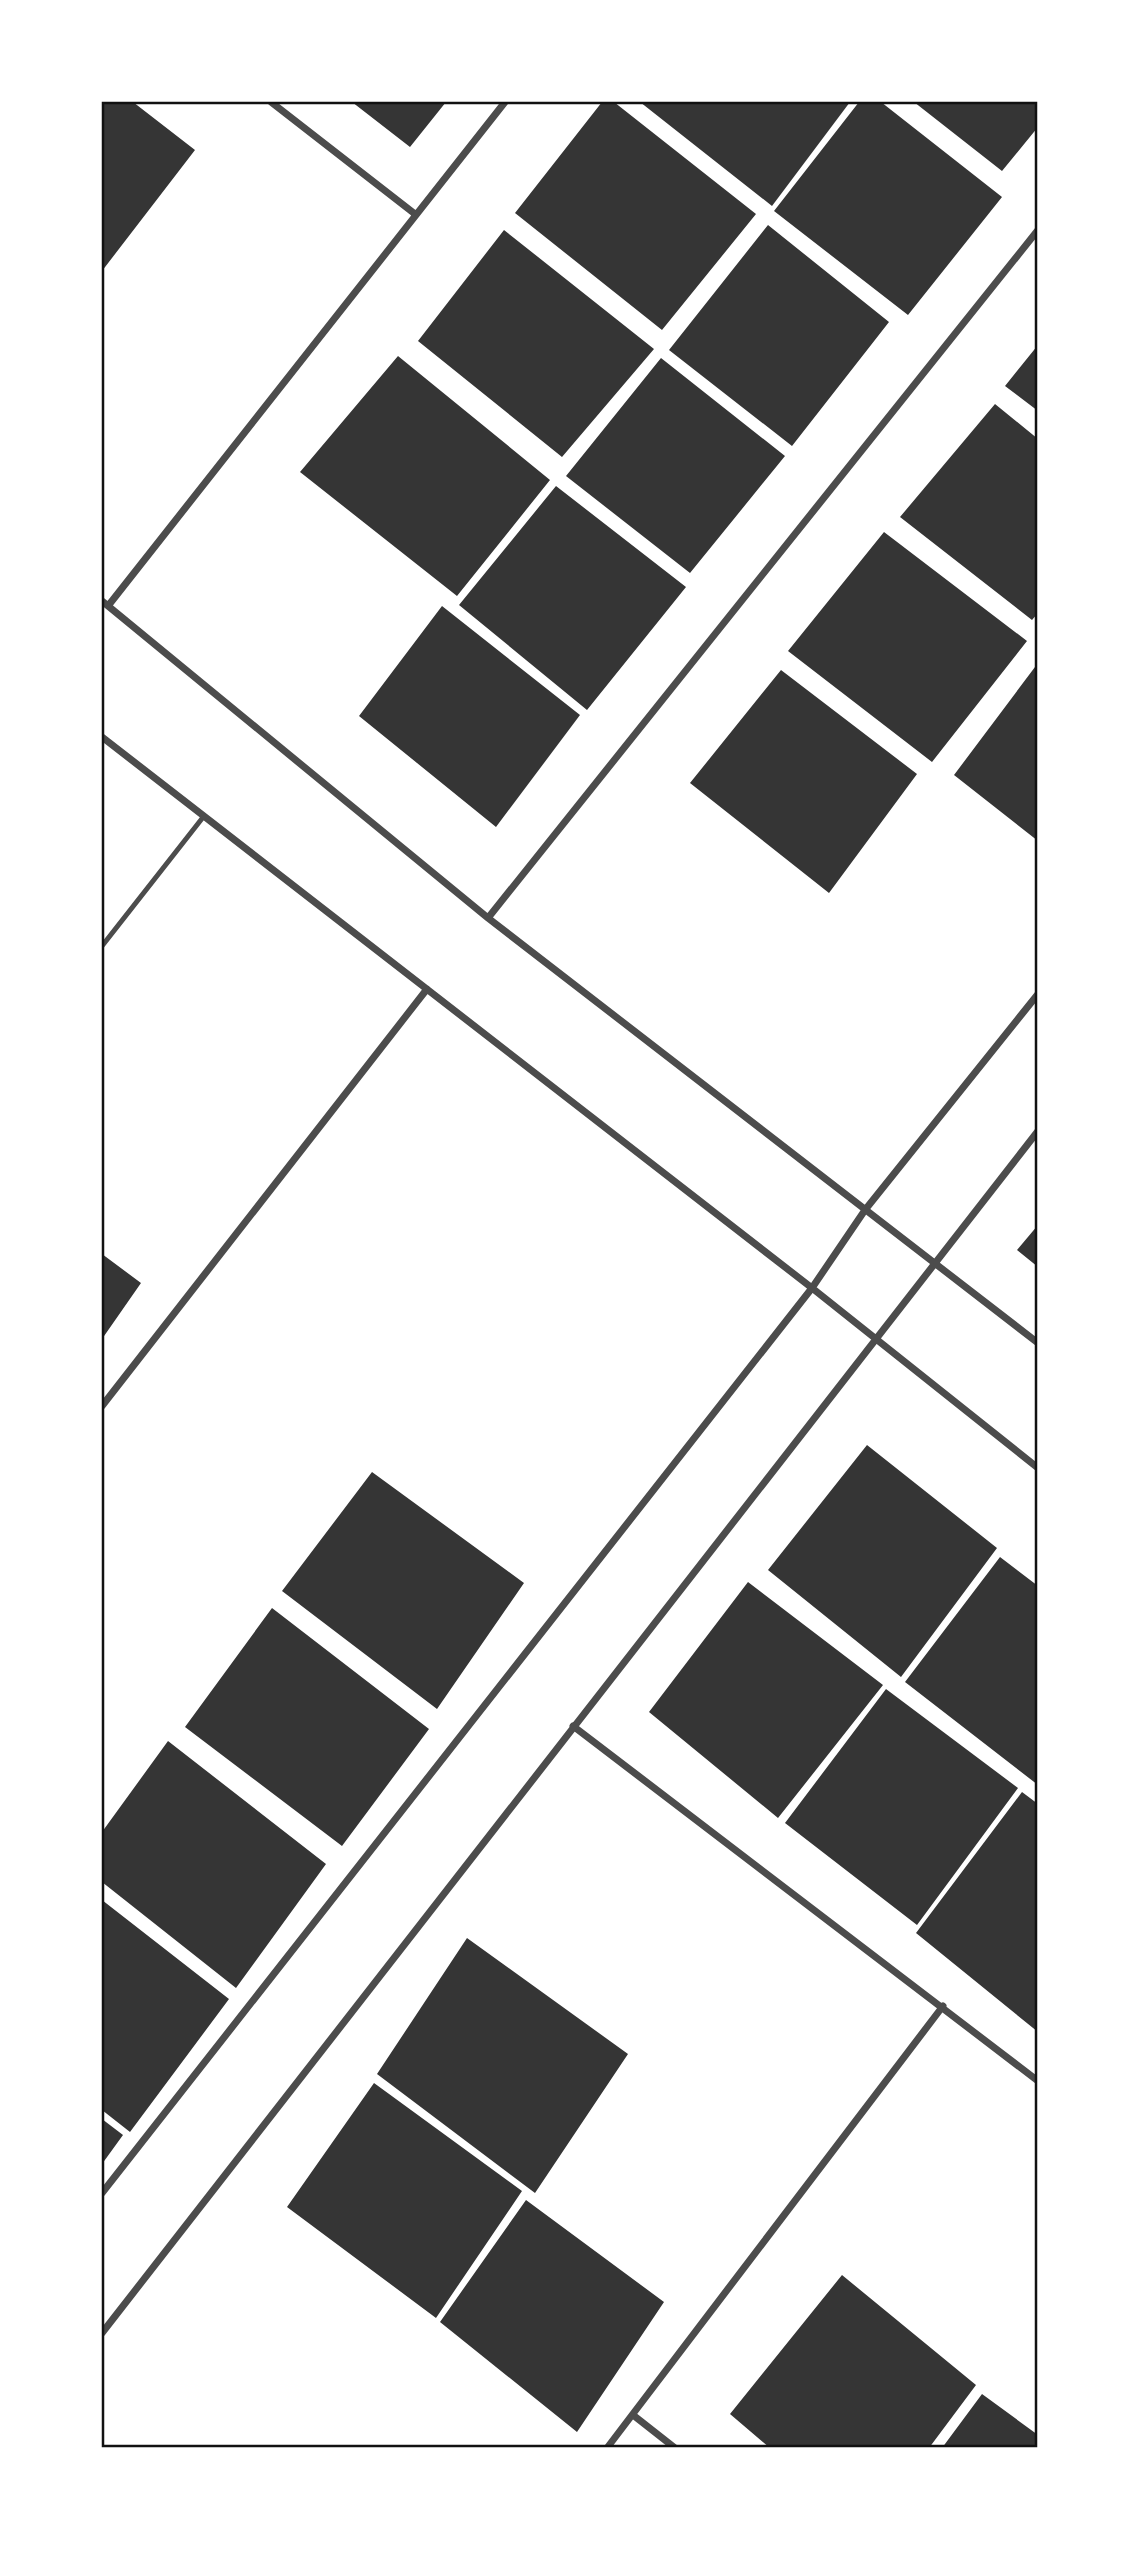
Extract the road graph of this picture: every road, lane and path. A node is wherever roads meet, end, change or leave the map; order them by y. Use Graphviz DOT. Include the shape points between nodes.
graph roads {
  1 [pos="271,102"];
  2 [pos="505,102"];
  3 [pos="415,214"];
  4 [pos="1038,230"];
  5 [pos="105,603"];
  6 [pos="102,737"];
  7 [pos="204,816"];
  8 [pos="488,918"];
  9 [pos="102,946"];
  10 [pos="427,989"];
  11 [pos="1038,994"];
  12 [pos="1038,1131"];
  13 [pos="864,1210"];
  14 [pos="934,1260"];
  15 [pos="811,1289"];
  16 [pos="873,1340"];
  17 [pos="1038,1343"];
  18 [pos="102,1406"];
  19 [pos="1038,1468"];
  20 [pos="573,1726"];
  21 [pos="943,2006"];
  22 [pos="1038,2081"];
  23 [pos="102,2193"];
  24 [pos="102,2333"];
  25 [pos="633,2415"];
  26 [pos="607,2448"];
  27 [pos="675,2448"];
  1 -- 3 [label="street"];
  2 -- 3 [label="street"];
  3 -- 5 [label="street"];
  4 -- 8 [label="street"];
  5 -- 8 [label="street"];
  6 -- 7 [label="street"];
  7 -- 9 [label="lane"];
  7 -- 10 [label="street"];
  8 -- 13 [label="street"];
  10 -- 15 [label="street"];
  10 -- 18 [label="street"];
  11 -- 13 [label="street"];
  12 -- 14 [label="street"];
  13 -- 14 [label="street"];
  13 -- 15 [label="street"];
  14 -- 16 [label="street"];
  14 -- 17 [label="street"];
  15 -- 16 [label="street"];
  15 -- 23 [label="street"];
  16 -- 19 [label="street"];
  16 -- 20 [label="street"];
  20 -- 21 [label="street"];
  20 -- 24 [label="street"];
  21 -- 22 [label="street"];
  21 -- 25 [label="street"];
  25 -- 26 [label="street"];
  25 -- 27 [label="street"];
}
